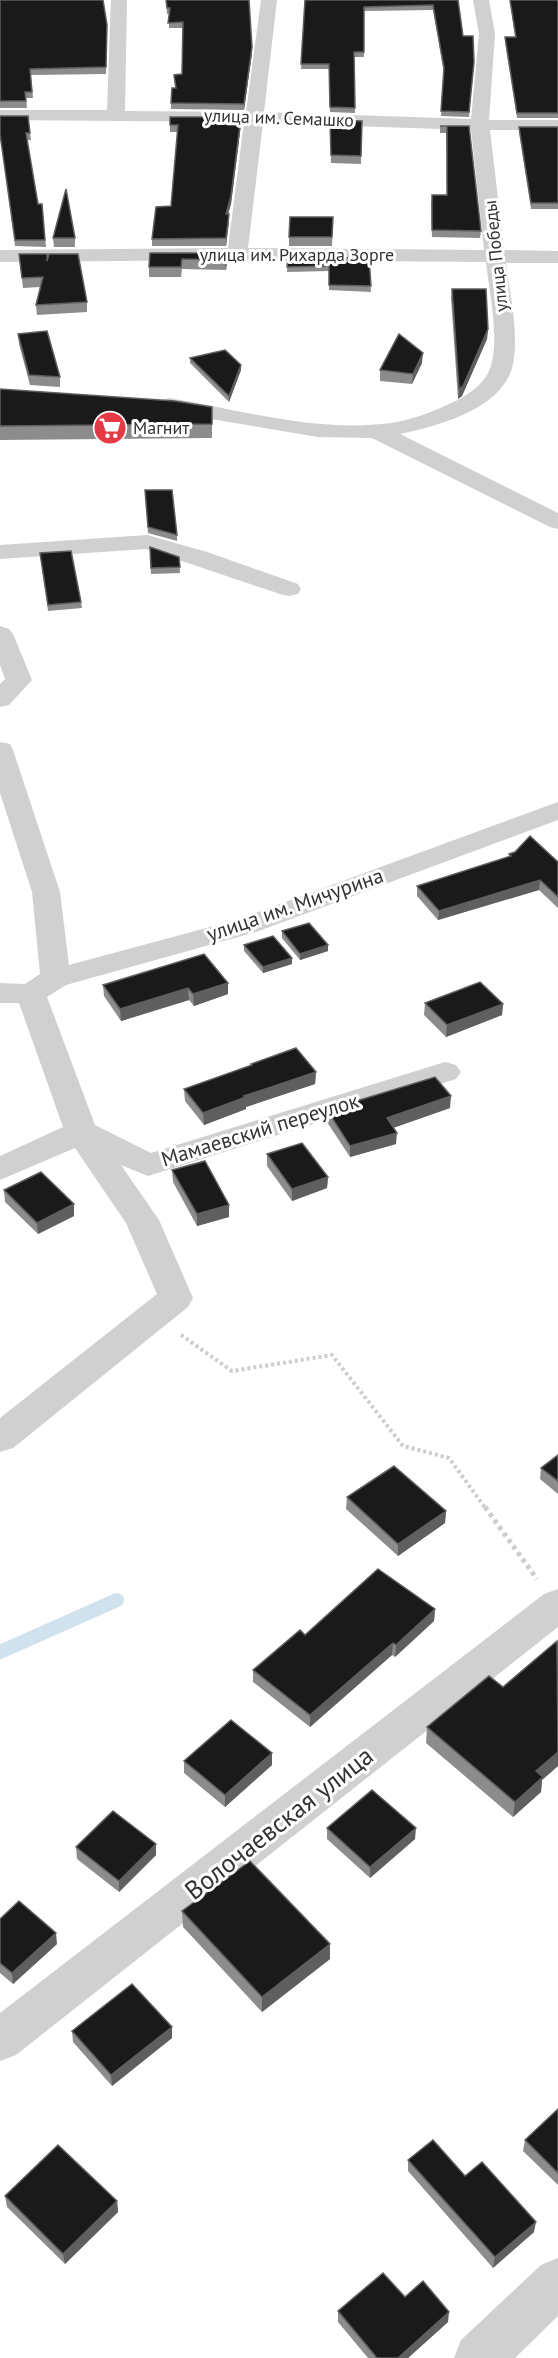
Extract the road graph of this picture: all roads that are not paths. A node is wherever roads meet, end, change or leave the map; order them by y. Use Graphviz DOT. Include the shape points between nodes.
graph roads {
  1 [pos="119,0"];
  2 [pos="269,0"];
  3 [pos="482,0"];
  4 [pos="116,115"];
  5 [pos="0,116"];
  6 [pos="253,117"];
  7 [pos="480,125"];
  8 [pos="558,125"];
  9 [pos="237,254"];
  10 [pos="496,255"];
  11 [pos="0,256"];
  12 [pos="558,257"];
  13 [pos="152,403"];
  14 [pos="378,432"];
  15 [pos="551,520"];
  16 [pos="0,552"];
  17 [pos="289,589"];
  18 [pos="0,634"];
  19 [pos="0,699"];
  20 [pos="0,750"];
  21 [pos="558,810"];
  22 [pos="43,986"];
  23 [pos="0,993"];
  24 [pos="445,1072"];
  25 [pos="81,1132"];
  26 [pos="0,1169"];
  27 [pos="0,1437"];
  28 [pos="558,1606"];
  29 [pos="0,2040"];
  30 [pos="558,2282"];
  31 [pos="479,2358"];
  1 -- 4 [label="street"];
  2 -- 6 [label="street"];
  3 -- 7 [label="street, улица Победы" via="487,34"];
  4 -- 5 [label="street, улица им. Семашко"];
  4 -- 6 [label="street, улица им. Семашко"];
  6 -- 7 [label="street, улица им. Семашко"];
  6 -- 9 [label="street"];
  7 -- 8 [label="street, улица им. Семашко"];
  7 -- 10 [label="street, улица Победы"];
  9 -- 10 [label="street, улица им. Рихарда Зорге"];
  9 -- 11 [label="street, улица им. Рихарда Зорге"];
  10 -- 12 [label="street, улица им. Рихарда Зорге"];
  10 -- 14 [label="street, улица Победы" via="504,336 501,370 477,399 444,417"];
  13 -- 14 [label="street, улица Победы" via="218,411 312,431"];
  14 -- 15 [label="street"];
  16 -- 17 [label="street" via="147,542"];
  18 -- 19 [label="street" via="19,680"];
  20 -- 22 [label="street" via="46,892"];
  21 -- 22 [label="street, улица им. Мичурина" via="246,926"];
  22 -- 23 [label="street, улица им. Мичурина"];
  22 -- 25 [label="street"];
  24 -- 25 [label="street, Мамаевский переулок" via="148,1165"];
  25 -- 26 [label="street"];
  25 -- 27 [label="street" via="142,1220 176,1298"];
  28 -- 29 [label="street, Волочаевская улица"];
  30 -- 31 [label="street"];
}
